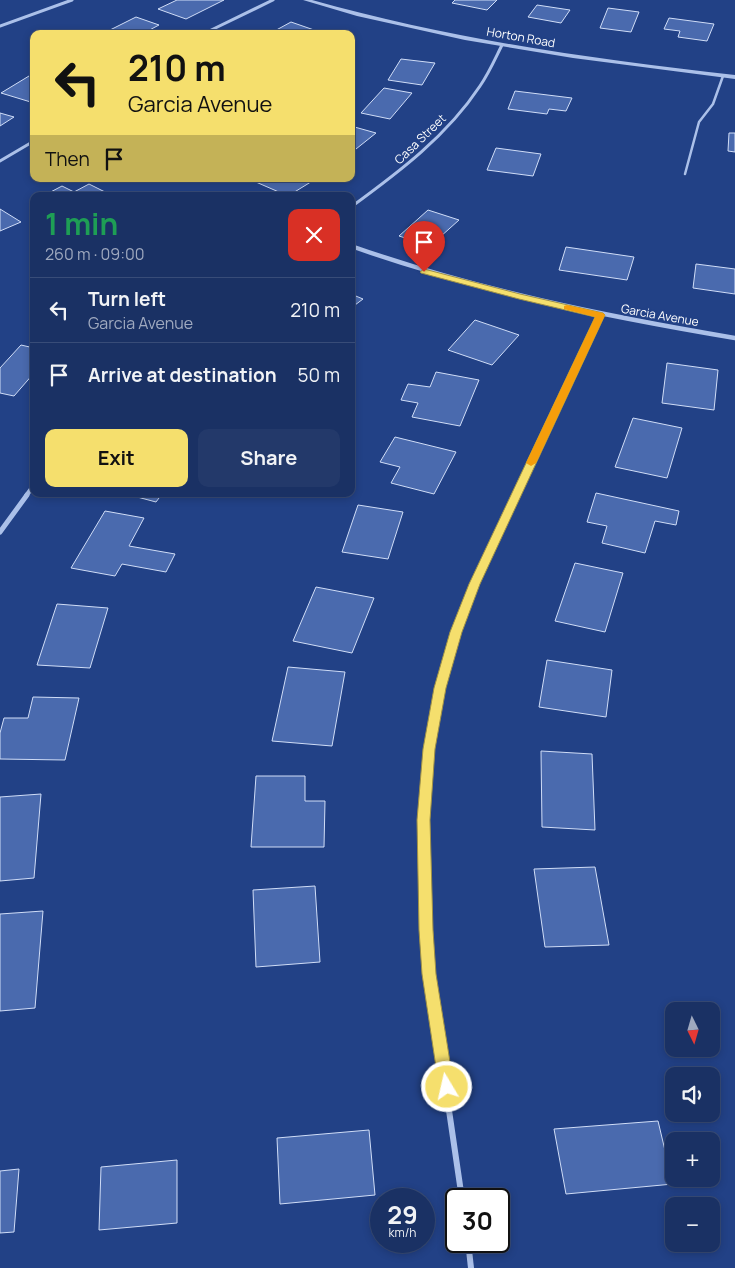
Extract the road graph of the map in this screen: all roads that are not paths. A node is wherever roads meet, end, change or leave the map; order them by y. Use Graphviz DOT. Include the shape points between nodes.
graph roads {
  1 [pos="72,0"];
  2 [pos="273,0"];
  3 [pos="306,0"];
  4 [pos="0,26"];
  5 [pos="211,30"];
  6 [pos="502,45"];
  7 [pos="723,76"];
  8 [pos="735,77"];
  9 [pos="30,143"];
  10 [pos="0,161"];
  11 [pos="685,174"];
  12 [pos="355,205"];
  13 [pos="355,247"];
  14 [pos="600,315"];
  15 [pos="735,338"];
  16 [pos="30,491"];
  17 [pos="0,532"];
  18 [pos="460,1188"];
  19 [pos="469,1253"];
  20 [pos="471,1268"];
  1 -- 4 [label="street"];
  2 -- 5 [label="street"];
  3 -- 6 [label="street, Horton Road" via="371,18"];
  6 -- 7 [label="street, Horton Road"];
  6 -- 12 [label="street, Casa Street" via="480,86 439,138"];
  7 -- 8 [label="street, Horton Road"];
  7 -- 11 [label="lane" via="713,104 699,122"];
  9 -- 10 [label="street"];
  13 -- 14 [label="street, Garcia Avenue" via="424,272"];
  14 -- 15 [label="street, Garcia Avenue"];
  14 -- 18 [label="street" via="475,584 456,632 440,688 429,749 424,820 426,939"];
  16 -- 17 [label="street"];
  19 -- 20 [label="street"];
}
